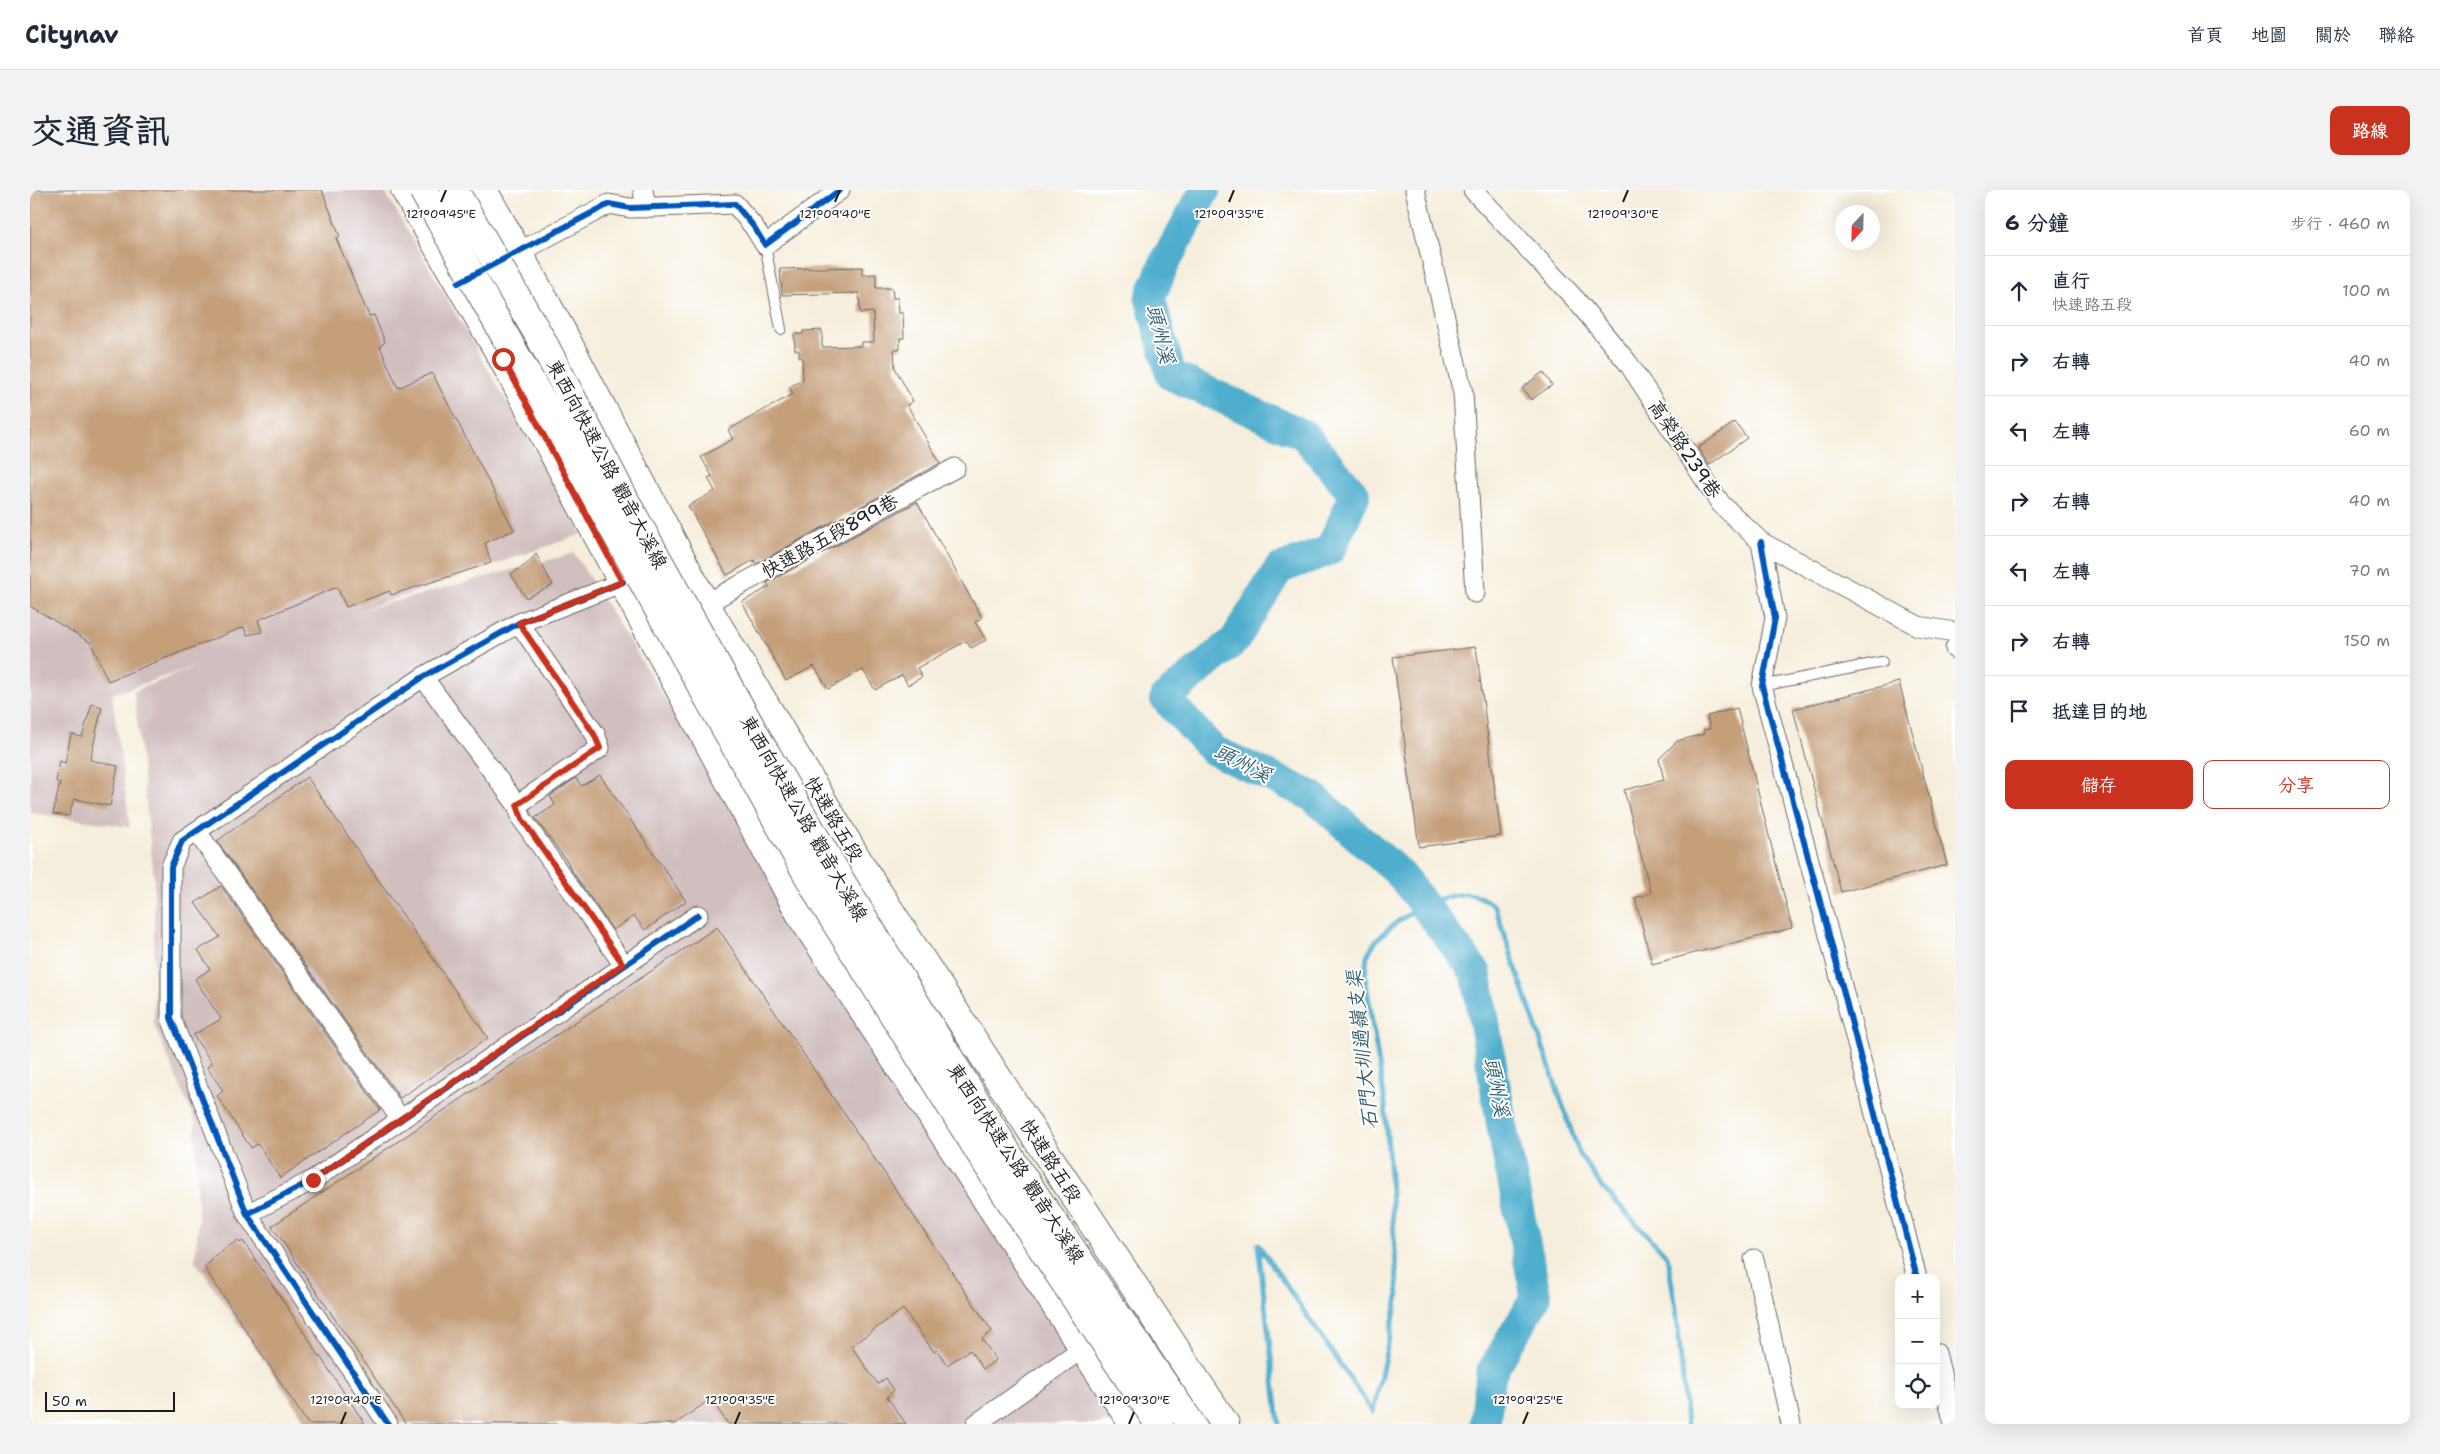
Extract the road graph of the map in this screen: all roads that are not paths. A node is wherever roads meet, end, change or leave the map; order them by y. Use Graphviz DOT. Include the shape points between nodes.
graph roads {
  1 [pos="405,190"];
  2 [pos="423,190"];
  3 [pos="454,190"];
  4 [pos="483,190"];
  5 [pos="840,190"];
  6 [pos="1415,190"];
  7 [pos="1472,190"];
  8 [pos="734,197"];
  9 [pos="644,199"];
  10 [pos="765,245"];
  11 [pos="520,252"];
  12 [pos="781,329"];
  13 [pos="955,468"];
  14 [pos="1761,542"];
  15 [pos="622,582"];
  16 [pos="1475,593"];
  17 [pos="705,604"];
  18 [pos="519,623"];
  19 [pos="1955,632"];
  20 [pos="1882,662"];
  21 [pos="423,677"];
  22 [pos="1762,686"];
  23 [pos="517,805"];
  24 [pos="198,832"];
  25 [pos="698,915"];
  26 [pos="623,964"];
  27 [pos="400,1118"];
  28 [pos="247,1214"];
  29 [pos="1754,1259"];
  30 [pos="1916,1274"];
  31 [pos="1083,1348"];
  32 [pos="1939,1364"];
  33 [pos="388,1424"];
  34 [pos="976,1424"];
  35 [pos="1133,1424"];
  36 [pos="1159,1424"];
  37 [pos="1191,1424"];
  38 [pos="1226,1424"];
  39 [pos="1791,1424"];
  40 [pos="1954,1424"];
  1 -- 15 [label="main road" via="503,359"];
  2 -- 36 [label="main road, 東西向快速公路 觀音大溪線, bridge" via="823,902 1004,1191"];
  3 -- 37 [label="main road, 東西向快速公路 觀音大溪線, bridge" via="540,340 761,745 845,888 1019,1172"];
  4 -- 11 [label="main road, 快速路五段"];
  5 -- 10 [label="street"];
  6 -- 16 [label="street" via="1464,393"];
  7 -- 14 [label="street, 高榮路239巷" via="1576,300 1628,363 1721,504"];
  8 -- 9 [label="street"];
  8 -- 10 [label="street"];
  9 -- 11 [label="street" via="630,208 609,204"];
  10 -- 12 [label="lane"];
  11 -- 17 [label="main road, 快速路五段"];
  13 -- 17 [label="street, 快速路五段899巷"];
  14 -- 19 [label="street, 高榮路239巷" via="1918,626"];
  14 -- 22 [label="street" via="1775,618"];
  15 -- 18 [label="street"];
  15 -- 31 [label="main road" via="802,917"];
  17 -- 38 [label="main road, 快速路五段" via="864,868 1035,1136"];
  18 -- 21 [label="street"];
  18 -- 23 [label="street" via="594,734 600,748"];
  20 -- 22 [label="lane"];
  21 -- 23 [label="street"];
  21 -- 24 [label="street"];
  22 -- 30 [label="street"];
  23 -- 26 [label="street" via="522,819"];
  24 -- 27 [label="street"];
  24 -- 28 [label="street" via="182,841 171,867 171,1018"];
  25 -- 26 [label="street"];
  26 -- 27 [label="street"];
  27 -- 28 [label="street" via="313,1180"];
  28 -- 33 [label="street"];
  29 -- 39 [label="street"];
  31 -- 34 [label="street"];
  31 -- 35 [label="main road"];
  32 -- 40 [label="street"];
}
